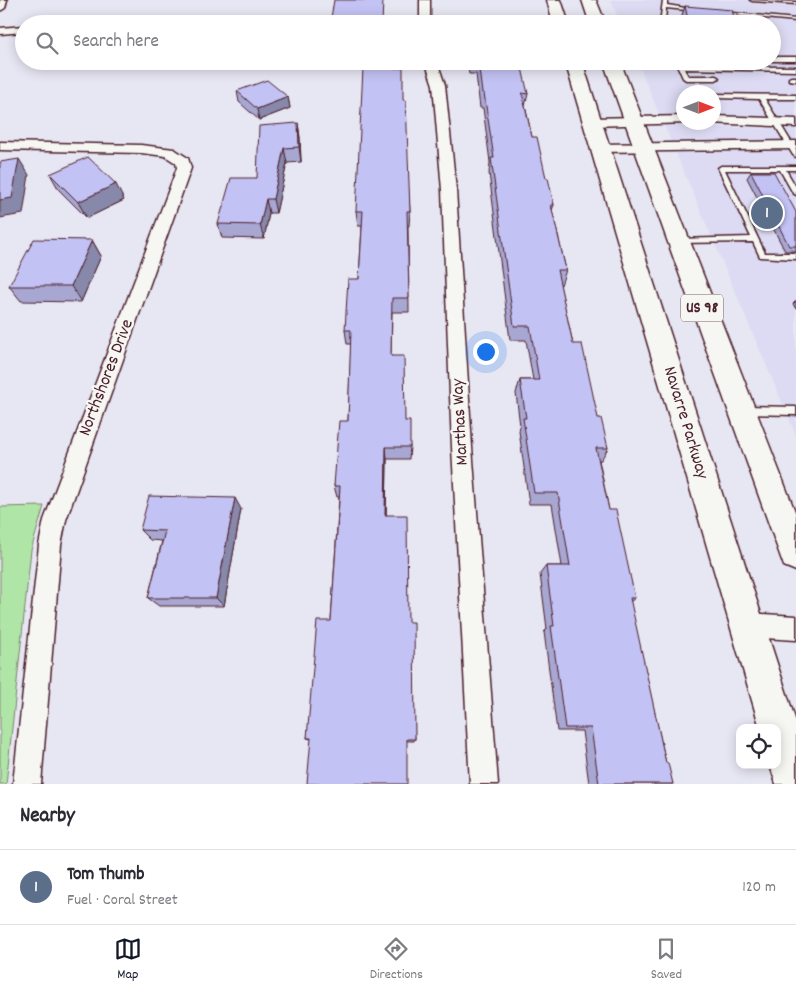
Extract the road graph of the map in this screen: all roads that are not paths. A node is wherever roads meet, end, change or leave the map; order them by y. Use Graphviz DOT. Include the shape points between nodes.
graph roads {
  1 [pos="2,0"];
  2 [pos="425,0"];
  3 [pos="554,0"];
  4 [pos="589,0"];
  5 [pos="752,0"];
  6 [pos="665,3"];
  7 [pos="796,3"];
  8 [pos="0,8"];
  9 [pos="704,11"];
  10 [pos="714,12"];
  11 [pos="425,15"];
  12 [pos="558,15"];
  13 [pos="595,15"];
  14 [pos="745,15"];
  15 [pos="781,19"];
  16 [pos="796,20"];
  17 [pos="15,30"];
  18 [pos="0,31"];
  19 [pos="781,59"];
  20 [pos="796,59"];
  21 [pos="781,69"];
  22 [pos="796,69"];
  23 [pos="434,70"];
  24 [pos="576,70"];
  25 [pos="614,70"];
  26 [pos="682,70"];
  27 [pos="716,78"];
  28 [pos="721,96"];
  29 [pos="761,97"];
  30 [pos="796,97"];
  31 [pos="676,120"];
  32 [pos="721,120"];
  33 [pos="632,121"];
  34 [pos="776,122"];
  35 [pos="796,123"];
  36 [pos="596,135"];
  37 [pos="0,146"];
  38 [pos="642,148"];
  39 [pos="794,149"];
  40 [pos="782,168"];
  41 [pos="796,168"];
  42 [pos="796,193"];
  43 [pos="755,239"];
  44 [pos="677,241"];
  45 [pos="796,256"];
  46 [pos="741,410"];
  47 [pos="796,411"];
  48 [pos="796,555"];
  49 [pos="747,626"];
  50 [pos="796,628"];
  51 [pos="27,784"];
  52 [pos="484,784"];
  53 [pos="796,784"];
  1 -- 8 [label="street"];
  2 -- 11 [label="street"];
  3 -- 12 [label="highway"];
  4 -- 13 [label="highway"];
  5 -- 7 [label="lane"];
  6 -- 9 [label="lane"];
  10 -- 14 [label="lane"];
  15 -- 16 [label="lane"];
  17 -- 18 [label="street"];
  19 -- 20 [label="lane"];
  21 -- 22 [label="lane"];
  23 -- 52 [label="street, Marthas Way" via="439,85 449,190"];
  24 -- 36 [label="highway, Navarre Parkway / US 98"];
  25 -- 33 [label="highway, US 98"];
  26 -- 27 [label="lane" via="686,78"];
  28 -- 29 [label="lane"];
  29 -- 30 [label="lane"];
  29 -- 34 [label="lane"];
  31 -- 33 [label="street"];
  32 -- 34 [label="street"];
  33 -- 36 [label="street"];
  33 -- 38 [label="highway, US 98"];
  34 -- 35 [label="street"];
  34 -- 39 [label="lane"];
  36 -- 38 [label="street"];
  36 -- 49 [label="highway, Navarre Parkway / US 98"];
  37 -- 51 [label="street, Northshores Drive" via="169,152 183,161 184,168 55,520"];
  38 -- 39 [label="street"];
  38 -- 44 [label="highway, US 98"];
  40 -- 41 [label="lane"];
  40 -- 42 [label="lane"];
  40 -- 43 [label="lane" via="721,168"];
  43 -- 44 [label="lane"];
  43 -- 45 [label="lane" via="763,255"];
  44 -- 46 [label="highway, US 98"];
  46 -- 47 [label="lane"];
  46 -- 48 [label="highway, US 98"];
  49 -- 50 [label="street"];
  49 -- 53 [label="highway, Navarre Parkway / US 98"];
}
